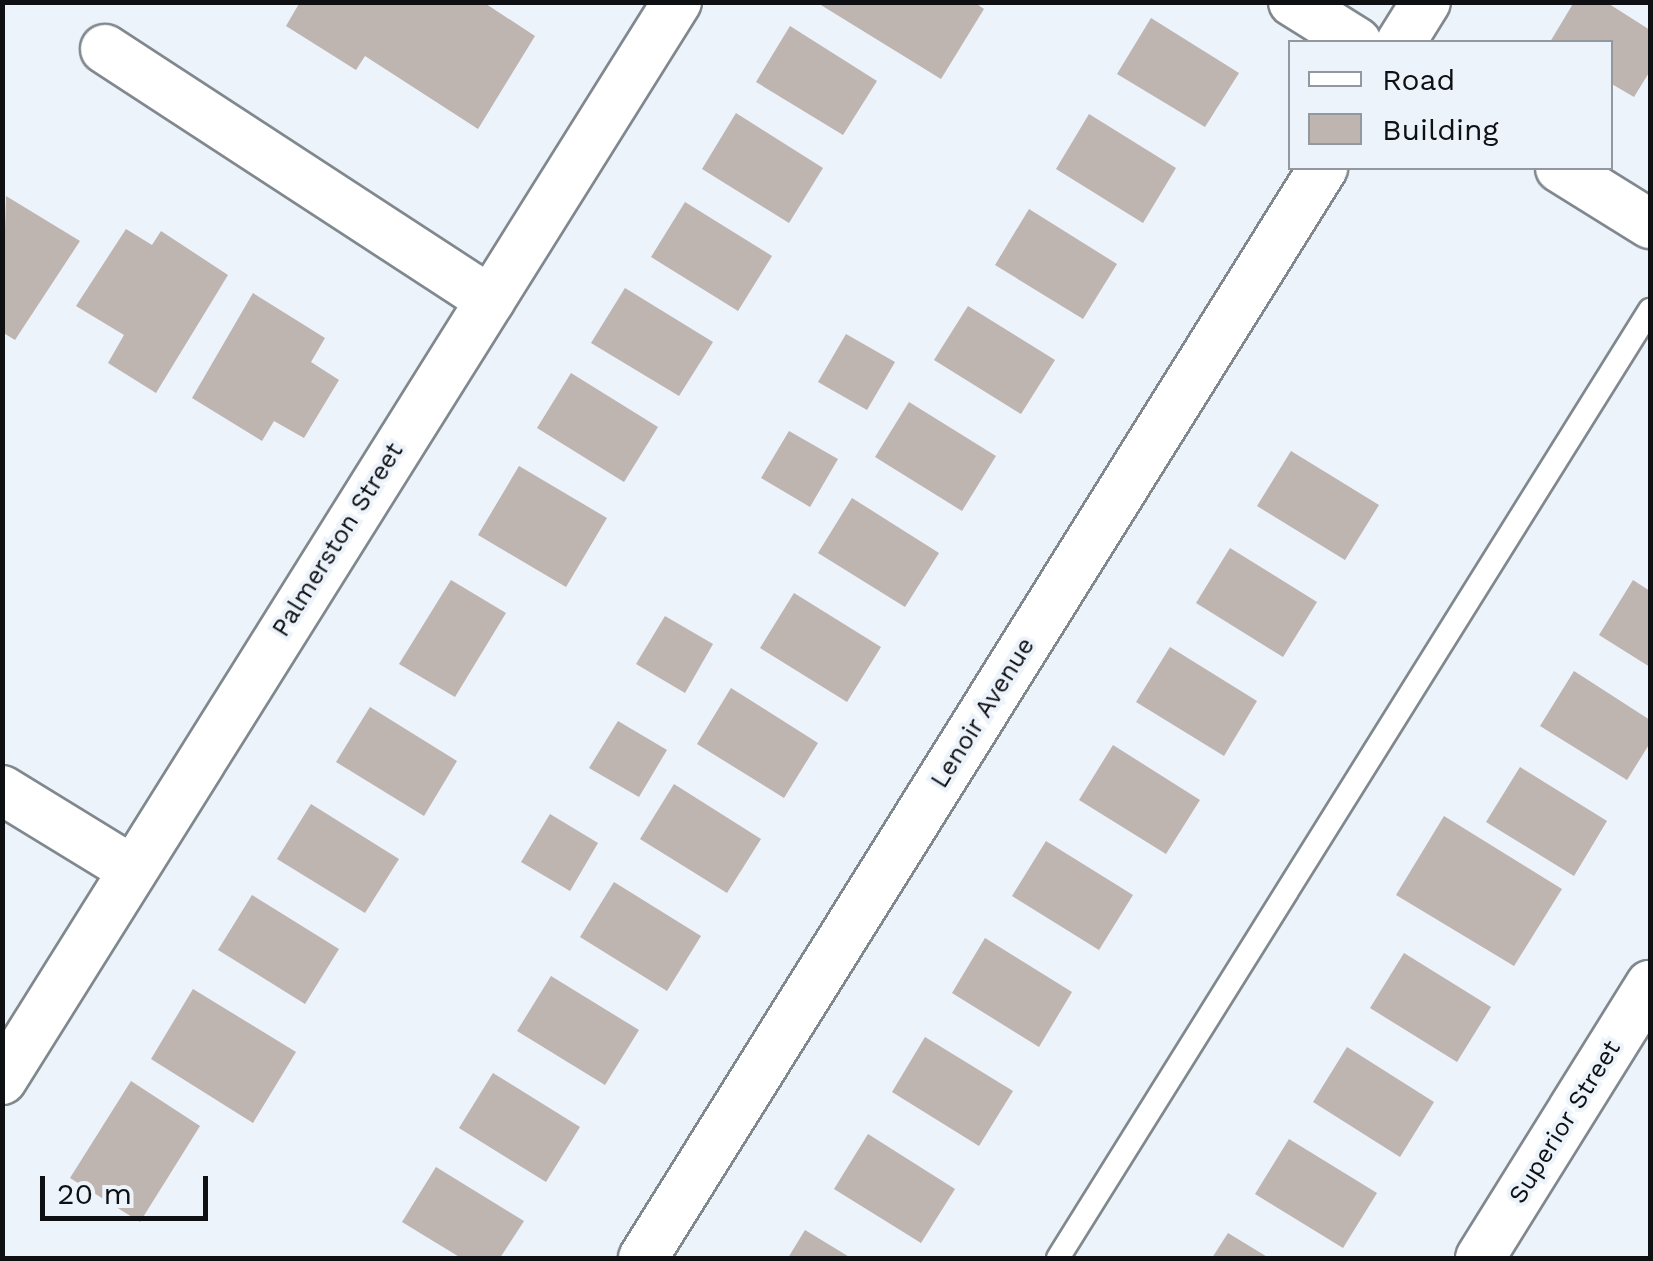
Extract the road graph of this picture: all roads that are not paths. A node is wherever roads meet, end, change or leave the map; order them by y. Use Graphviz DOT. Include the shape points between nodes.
graph roads {
  1 [pos="677,2"];
  2 [pos="1292,2"];
  3 [pos="1426,2"];
  4 [pos="1354,40"];
  5 [pos="1402,40"];
  6 [pos="105,49"];
  7 [pos="1321,170"];
  8 [pos="1563,170"];
  9 [pos="1650,224"];
  10 [pos="490,300"];
  11 [pos="1650,310"];
  12 [pos="2,790"];
  13 [pos="130,869"];
  14 [pos="1650,985"];
  15 [pos="2,1080"];
  16 [pos="643,1258"];
  17 [pos="1058,1258"];
  18 [pos="1480,1258"];
  1 -- 10 [label="street, Palmerston Street"];
  2 -- 4 [label="street"];
  3 -- 5 [label="street"];
  6 -- 10 [label="street"];
  7 -- 16 [label="street, Lenoir Avenue"];
  8 -- 9 [label="street"];
  10 -- 13 [label="street, Palmerston Street"];
  11 -- 17 [label="lane"];
  12 -- 13 [label="street"];
  13 -- 15 [label="street, Palmerston Street"];
  14 -- 18 [label="street, Superior Street"];
}
